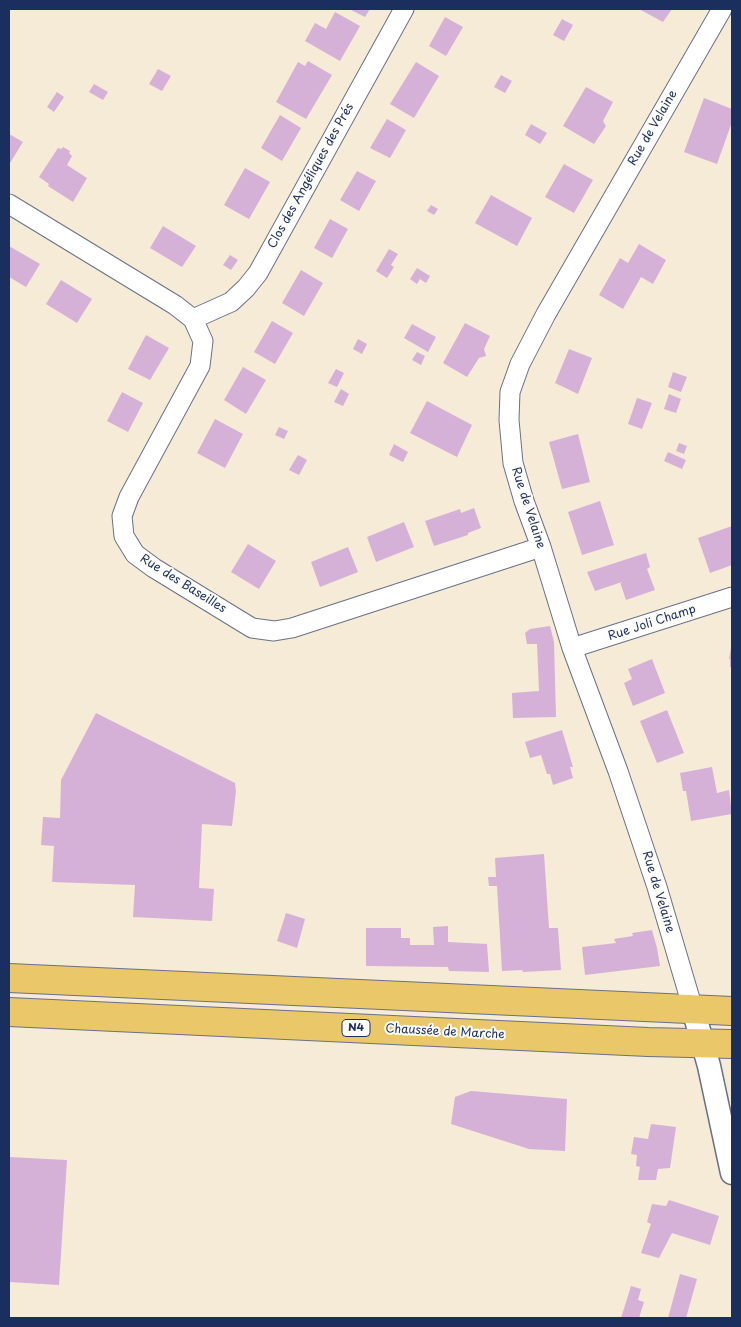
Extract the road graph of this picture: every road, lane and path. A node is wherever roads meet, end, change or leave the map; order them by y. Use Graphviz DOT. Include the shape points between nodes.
graph roads {
  1 [pos="404,9"];
  2 [pos="722,9"];
  3 [pos="9,204"];
  4 [pos="193,319"];
  5 [pos="541,547"];
  6 [pos="732,597"];
  7 [pos="572,648"];
  8 [pos="9,978"];
  9 [pos="692,1009"];
  10 [pos="732,1011"];
  11 [pos="9,1012"];
  12 [pos="703,1044"];
  13 [pos="732,1044"];
  14 [pos="732,1173"];
  1 -- 4 [label="street, Clos des Angéliques des Prés" via="258,272 231,302"];
  2 -- 5 [label="street, Rue de Velaine" via="546,314 520,364 510,392 513,463"];
  3 -- 4 [label="street"];
  4 -- 5 [label="street, Rue des Baseilles" via="202,342 200,366 129,496 122,516 124,536 135,554 154,568 252,628 274,631 292,628"];
  5 -- 7 [label="street, Rue de Velaine"];
  6 -- 7 [label="street, Rue Joli Champ"];
  7 -- 9 [label="street, Rue de Velaine" via="657,888"];
  8 -- 9 [label="main road"];
  9 -- 10 [label="main road"];
  9 -- 12 [label="street"];
  11 -- 12 [label="main road, Chaussée de Marche / N4"];
  12 -- 13 [label="main road, Chaussée de Marche / N4"];
  12 -- 14 [label="street"];
}
